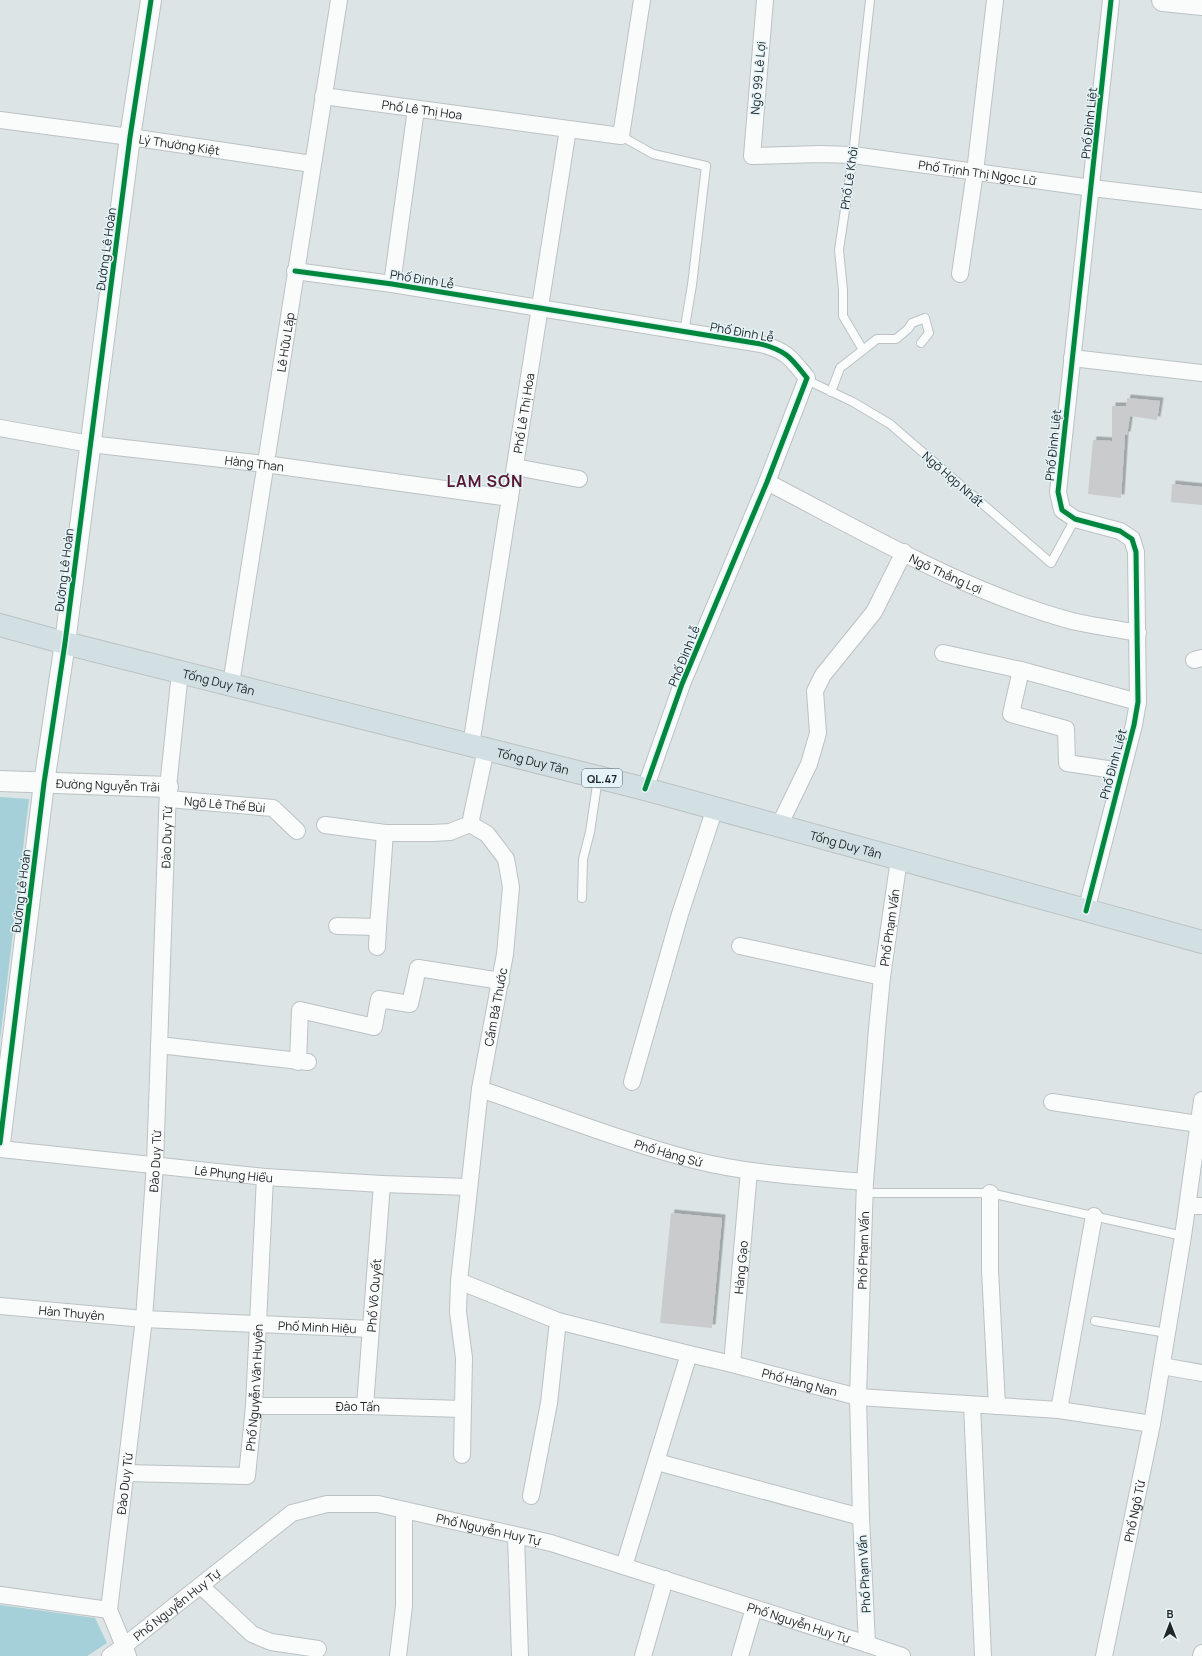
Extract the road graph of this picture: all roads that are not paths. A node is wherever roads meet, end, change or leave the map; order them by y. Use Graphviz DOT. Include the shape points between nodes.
graph roads {
  1 [pos="151,0"];
  2 [pos="339,0"];
  3 [pos="642,0"];
  4 [pos="765,0"];
  5 [pos="870,0"];
  6 [pos="996,0"];
  7 [pos="1111,0"];
  8 [pos="1163,0"];
  9 [pos="1202,4"];
  10 [pos="323,96"];
  11 [pos="416,109"];
  12 [pos="0,120"];
  13 [pos="568,129"];
  14 [pos="621,136"];
  15 [pos="130,137"];
  16 [pos="853,155"];
  17 [pos="752,156"];
  18 [pos="312,164"];
  19 [pos="975,172"];
  20 [pos="1092,188"];
  21 [pos="1202,201"];
  22 [pos="295,271"];
  23 [pos="960,274"];
  24 [pos="392,284"];
  25 [pos="540,308"];
  26 [pos="684,332"];
  27 [pos="921,343"];
  28 [pos="863,350"];
  29 [pos="1072,358"];
  30 [pos="1202,373"];
  31 [pos="807,378"];
  32 [pos="831,392"];
  33 [pos="0,428"];
  34 [pos="90,444"];
  35 [pos="265,464"];
  36 [pos="515,467"];
  37 [pos="579,479"];
  38 [pos="767,482"];
  39 [pos="510,498"];
  40 [pos="1075,519"];
  41 [pos="904,552"];
  42 [pos="0,625"];
  43 [pos="1138,633"];
  44 [pos="65,643"];
  45 [pos="943,653"];
  46 [pos="1021,670"];
  47 [pos="180,672"];
  48 [pos="231,684"];
  49 [pos="1138,702"];
  50 [pos="478,747"];
  51 [pos="1121,771"];
  52 [pos="598,777"];
  53 [pos="0,781"];
  54 [pos="44,782"];
  55 [pos="645,789"];
  56 [pos="168,793"];
  57 [pos="715,808"];
  58 [pos="470,824"];
  59 [pos="325,825"];
  60 [pos="779,826"];
  61 [pos="297,831"];
  62 [pos="385,833"];
  63 [pos="899,859"];
  64 [pos="582,898"];
  65 [pos="1086,911"];
  66 [pos="337,926"];
  67 [pos="378,927"];
  68 [pos="1202,942"];
  69 [pos="740,946"];
  70 [pos="377,947"];
  71 [pos="882,977"];
  72 [pos="501,981"];
  73 [pos="159,1045"];
  74 [pos="632,1082"];
  75 [pos="480,1089"];
  76 [pos="1202,1100"];
  77 [pos="1052,1102"];
  78 [pos="1198,1124"];
  79 [pos="0,1143"];
  80 [pos="0,1149"];
  81 [pos="155,1164"];
  82 [pos="749,1170"];
  83 [pos="265,1177"];
  84 [pos="382,1184"];
  85 [pos="468,1187"];
  86 [pos="865,1188"];
  87 [pos="990,1193"];
  88 [pos="1195,1206"];
  89 [pos="1094,1216"];
  90 [pos="1183,1236"];
  91 [pos="459,1281"];
  92 [pos="0,1306"];
  93 [pos="144,1319"];
  94 [pos="558,1321"];
  95 [pos="1095,1321"];
  96 [pos="258,1324"];
  97 [pos="371,1329"];
  98 [pos="1167,1333"];
  99 [pos="689,1354"];
  100 [pos="732,1364"];
  101 [pos="1162,1366"];
  102 [pos="1202,1373"];
  103 [pos="858,1397"];
  104 [pos="972,1405"];
  105 [pos="254,1406"];
  106 [pos="365,1406"];
  107 [pos="997,1406"];
  108 [pos="462,1409"];
  109 [pos="1059,1410"];
  110 [pos="1152,1424"];
  111 [pos="462,1455"];
  112 [pos="657,1462"];
  113 [pos="126,1473"];
  114 [pos="531,1496"];
  115 [pos="404,1510"];
  116 [pos="861,1517"];
  117 [pos="516,1536"];
  118 [pos="624,1566"];
  119 [pos="665,1579"];
  120 [pos="201,1586"];
  121 [pos="0,1595"];
  122 [pos="754,1608"];
  123 [pos="109,1610"];
  124 [pos="868,1644"];
  125 [pos="318,1649"];
  126 [pos="126,1651"];
  127 [pos="883,1653"];
  128 [pos="1202,1653"];
  129 [pos="110,1656"];
  130 [pos="398,1656"];
  131 [pos="520,1656"];
  132 [pos="643,1656"];
  133 [pos="740,1656"];
  134 [pos="902,1656"];
  135 [pos="983,1656"];
  136 [pos="1104,1656"];
  137 [pos="1201,1656"];
  1 -- 15 [label="street, Đường Lê Hoàn"];
  2 -- 10 [label="street, Lê Hữu Lập"];
  3 -- 14 [label="street"];
  4 -- 17 [label="street, Ngõ 99 Lê Lợi"];
  5 -- 16 [label="lane, Phố Lê Khôi"];
  6 -- 19 [label="street"];
  7 -- 20 [label="street, Phố Đinh Liệt"];
  8 -- 9 [label="main road"];
  10 -- 11 [label="street, Phố Lê Thị Hoa"];
  10 -- 18 [label="street, Lê Hữu Lập"];
  11 -- 13 [label="street, Phố Lê Thị Hoa"];
  11 -- 24 [label="street"];
  12 -- 15 [label="street, Lý Thường Kiệt"];
  13 -- 14 [label="street, Phố Lê Thị Hoa"];
  13 -- 25 [label="street, Phố Lê Thị Hoa"];
  14 -- 26 [label="lane" via="653,154 706,166"];
  15 -- 18 [label="street, Lý Thường Kiệt"];
  15 -- 34 [label="street, Đường Lê Hoàn"];
  16 -- 17 [label="street, Phố Trịnh Thị Ngọc Lữ"];
  16 -- 19 [label="street, Phố Trịnh Thị Ngọc Lữ"];
  16 -- 28 [label="lane, Phố Lê Khôi" via="839,250 843,316"];
  18 -- 22 [label="street, Lê Hữu Lập"];
  19 -- 20 [label="street, Phố Trịnh Thị Ngọc Lữ"];
  19 -- 23 [label="street"];
  20 -- 21 [label="street, Phố Trịnh Thị Ngọc Lữ"];
  20 -- 29 [label="street, Phố Đinh Liệt"];
  22 -- 24 [label="street, Phố Đinh Lễ"];
  22 -- 35 [label="street, Lê Hữu Lập"];
  24 -- 25 [label="street, Phố Đinh Lễ"];
  25 -- 26 [label="street, Phố Đinh Lễ"];
  25 -- 36 [label="street, Phố Lê Thị Hoa"];
  26 -- 31 [label="street, Phố Đinh Lễ" via="777,348 791,358"];
  27 -- 28 [label="lane" via="929,333 925,318 912,323 896,340 877,339"];
  28 -- 32 [label="lane" via="840,368"];
  29 -- 30 [label="street"];
  29 -- 40 [label="street, Phố Đinh Liệt" via="1058,492 1062,510"];
  31 -- 32 [label="lane, Ngõ Hợp Nhất"];
  31 -- 38 [label="street, Phố Đinh Lễ"];
  32 -- 40 [label="lane, Ngõ Hợp Nhất" via="890,424 1051,563"];
  33 -- 34 [label="street, Hàng Than"];
  34 -- 35 [label="street, Hàng Than"];
  34 -- 44 [label="street, Đường Lê Hoàn"];
  35 -- 39 [label="street, Hàng Than"];
  35 -- 48 [label="street, Lê Hữu Lập"];
  36 -- 37 [label="street"];
  36 -- 39 [label="street, Phố Lê Thị Hoa"];
  38 -- 41 [label="street, Ngõ Thắng Lợi"];
  38 -- 55 [label="street, Phố Đinh Lễ" via="682,684"];
  39 -- 50 [label="street, Phố Lê Thị Hoa"];
  40 -- 43 [label="street, Phố Đinh Liệt" via="1120,531 1132,539 1136,552"];
  41 -- 43 [label="street, Ngõ Thắng Lợi" via="976,586 1030,607 1073,621"];
  41 -- 60 [label="street" via="874,612 823,675 815,691 818,733 809,764"];
  42 -- 44 [label="highway, Tống Duy Tân / QL.47"];
  43 -- 49 [label="street, Phố Đinh Liệt"];
  44 -- 47 [label="highway, Tống Duy Tân / QL.47"];
  44 -- 54 [label="street, Đường Lê Hoàn"];
  45 -- 46 [label="street"];
  46 -- 49 [label="street"];
  46 -- 51 [label="street" via="1011,714 1066,729 1067,763"];
  47 -- 48 [label="highway, Tống Duy Tân / QL.47"];
  47 -- 56 [label="street, Đào Duy Từ"];
  48 -- 50 [label="highway, Tống Duy Tân / QL.47"];
  49 -- 51 [label="street, Phố Đinh Liệt"];
  50 -- 52 [label="highway, Tống Duy Tân / QL.47"];
  50 -- 58 [label="street"];
  51 -- 65 [label="street, Phố Đinh Liệt"];
  52 -- 55 [label="highway, Tống Duy Tân / QL.47"];
  52 -- 64 [label="lane" via="584,859"];
  53 -- 54 [label="street, Đường Nguyễn Trãi"];
  54 -- 56 [label="street, Đường Nguyễn Trãi"];
  54 -- 79 [label="street, Đường Lê Hoàn"];
  55 -- 57 [label="highway, Tống Duy Tân / QL.47"];
  56 -- 61 [label="street, Ngõ Lê Thế Bùi" via="273,808"];
  56 -- 73 [label="street, Đào Duy Từ"];
  57 -- 60 [label="highway, Tống Duy Tân / QL.47"];
  57 -- 74 [label="street" via="680,914"];
  58 -- 62 [label="street" via="450,832"];
  58 -- 72 [label="street, Cầm Bá Thước" via="487,834 506,859 511,887"];
  59 -- 62 [label="street"];
  60 -- 63 [label="highway, Tống Duy Tân / QL.47"];
  62 -- 67 [label="street"];
  63 -- 65 [label="highway, Tống Duy Tân / QL.47"];
  63 -- 71 [label="street, Phố Phạm Vấn"];
  65 -- 68 [label="highway, Tống Duy Tân / QL.47"];
  66 -- 67 [label="street"];
  67 -- 70 [label="street"];
  69 -- 71 [label="street"];
  71 -- 86 [label="street, Phố Phạm Vấn"];
  72 -- 73 [label="street" via="418,968 410,1004 379,999 374,1027 300,1010 303,1062"];
  72 -- 75 [label="street, Cầm Bá Thước"];
  73 -- 81 [label="street, Đào Duy Từ"];
  75 -- 82 [label="street, Phố Hàng Sứ" via="616,1137 694,1160"];
  75 -- 85 [label="street, Cầm Bá Thước"];
  76 -- 78 [label="street, Phố Ngô Từ"];
  77 -- 78 [label="street"];
  78 -- 88 [label="street, Phố Ngô Từ"];
  80 -- 81 [label="street, Lê Phụng Hiểu"];
  81 -- 83 [label="street, Lê Phụng Hiểu"];
  81 -- 93 [label="street, Đào Duy Từ"];
  82 -- 86 [label="street, Phố Hàng Sứ"];
  82 -- 100 [label="street, Hàng Gạo"];
  83 -- 84 [label="street, Lê Phụng Hiểu"];
  83 -- 96 [label="street, Phố Nguyễn Văn Huyên"];
  84 -- 85 [label="street, Lê Phụng Hiểu"];
  84 -- 97 [label="street, Phố Võ Quyết"];
  85 -- 91 [label="street, Cầm Bá Thước"];
  86 -- 87 [label="lane"];
  86 -- 103 [label="street, Phố Phạm Vấn"];
  87 -- 89 [label="lane"];
  87 -- 107 [label="street" via="990,1270"];
  88 -- 90 [label="street, Phố Ngô Từ"];
  89 -- 90 [label="lane"];
  89 -- 109 [label="street"];
  90 -- 98 [label="street, Phố Ngô Từ"];
  91 -- 94 [label="street, Phố Hàng Nan"];
  91 -- 108 [label="street, Cầm Bá Thước" via="458,1312 464,1358"];
  92 -- 93 [label="street, Hàn Thuyên"];
  93 -- 96 [label="street, Phố Minh Hiệu"];
  93 -- 113 [label="street, Đào Duy Từ"];
  94 -- 99 [label="street, Phố Hàng Nan"];
  94 -- 114 [label="street" via="549,1404"];
  95 -- 98 [label="lane"];
  96 -- 97 [label="street, Phố Minh Hiệu"];
  96 -- 105 [label="street, Phố Nguyễn Văn Huyên"];
  97 -- 106 [label="street, Phố Võ Quyết"];
  98 -- 101 [label="street, Phố Ngô Từ"];
  99 -- 100 [label="street, Phố Hàng Nan"];
  99 -- 112 [label="street"];
  100 -- 103 [label="street, Phố Hàng Nan"];
  101 -- 102 [label="street"];
  101 -- 110 [label="street, Phố Ngô Từ"];
  103 -- 104 [label="street, Phố Hàng Nan"];
  103 -- 116 [label="street, Phố Phạm Vấn"];
  104 -- 107 [label="street, Phố Hàng Nan"];
  104 -- 135 [label="street"];
  105 -- 106 [label="street, Đào Tấn"];
  105 -- 113 [label="street, Phố Nguyễn Văn Huyên" via="247,1476"];
  106 -- 108 [label="street, Đào Tấn"];
  107 -- 109 [label="street, Phố Hàng Nan"];
  108 -- 111 [label="street, Cầm Bá Thước"];
  109 -- 110 [label="street, Phố Hàng Nan"];
  110 -- 136 [label="street, Phố Ngô Từ"];
  112 -- 116 [label="street"];
  112 -- 118 [label="street"];
  113 -- 123 [label="street, Đào Duy Từ"];
  115 -- 117 [label="street, Phố Nguyễn Huy Tự"];
  115 -- 120 [label="street, Phố Nguyễn Huy Tự" via="378,1504 327,1504 292,1513"];
  115 -- 130 [label="street" via="404,1606"];
  116 -- 124 [label="street, Phố Phạm Vấn"];
  117 -- 118 [label="street, Phố Nguyễn Huy Tự" via="551,1542"];
  117 -- 131 [label="street"];
  118 -- 119 [label="street, Phố Nguyễn Huy Tự"];
  119 -- 122 [label="street, Phố Nguyễn Huy Tự"];
  119 -- 132 [label="street"];
  120 -- 125 [label="street" via="252,1634 271,1642"];
  120 -- 126 [label="street, Phố Nguyễn Huy Tự"];
  121 -- 123 [label="street"];
  122 -- 124 [label="street, Phố Nguyễn Huy Tự"];
  122 -- 133 [label="street"];
  123 -- 126 [label="street, Đào Duy Từ"];
  124 -- 127 [label="street, Phố Nguyễn Huy Tự"];
  126 -- 129 [label="street, Phố Nguyễn Huy Tự"];
  127 -- 134 [label="street, Phố Nguyễn Huy Tự"];
  128 -- 137 [label="street"];
}
